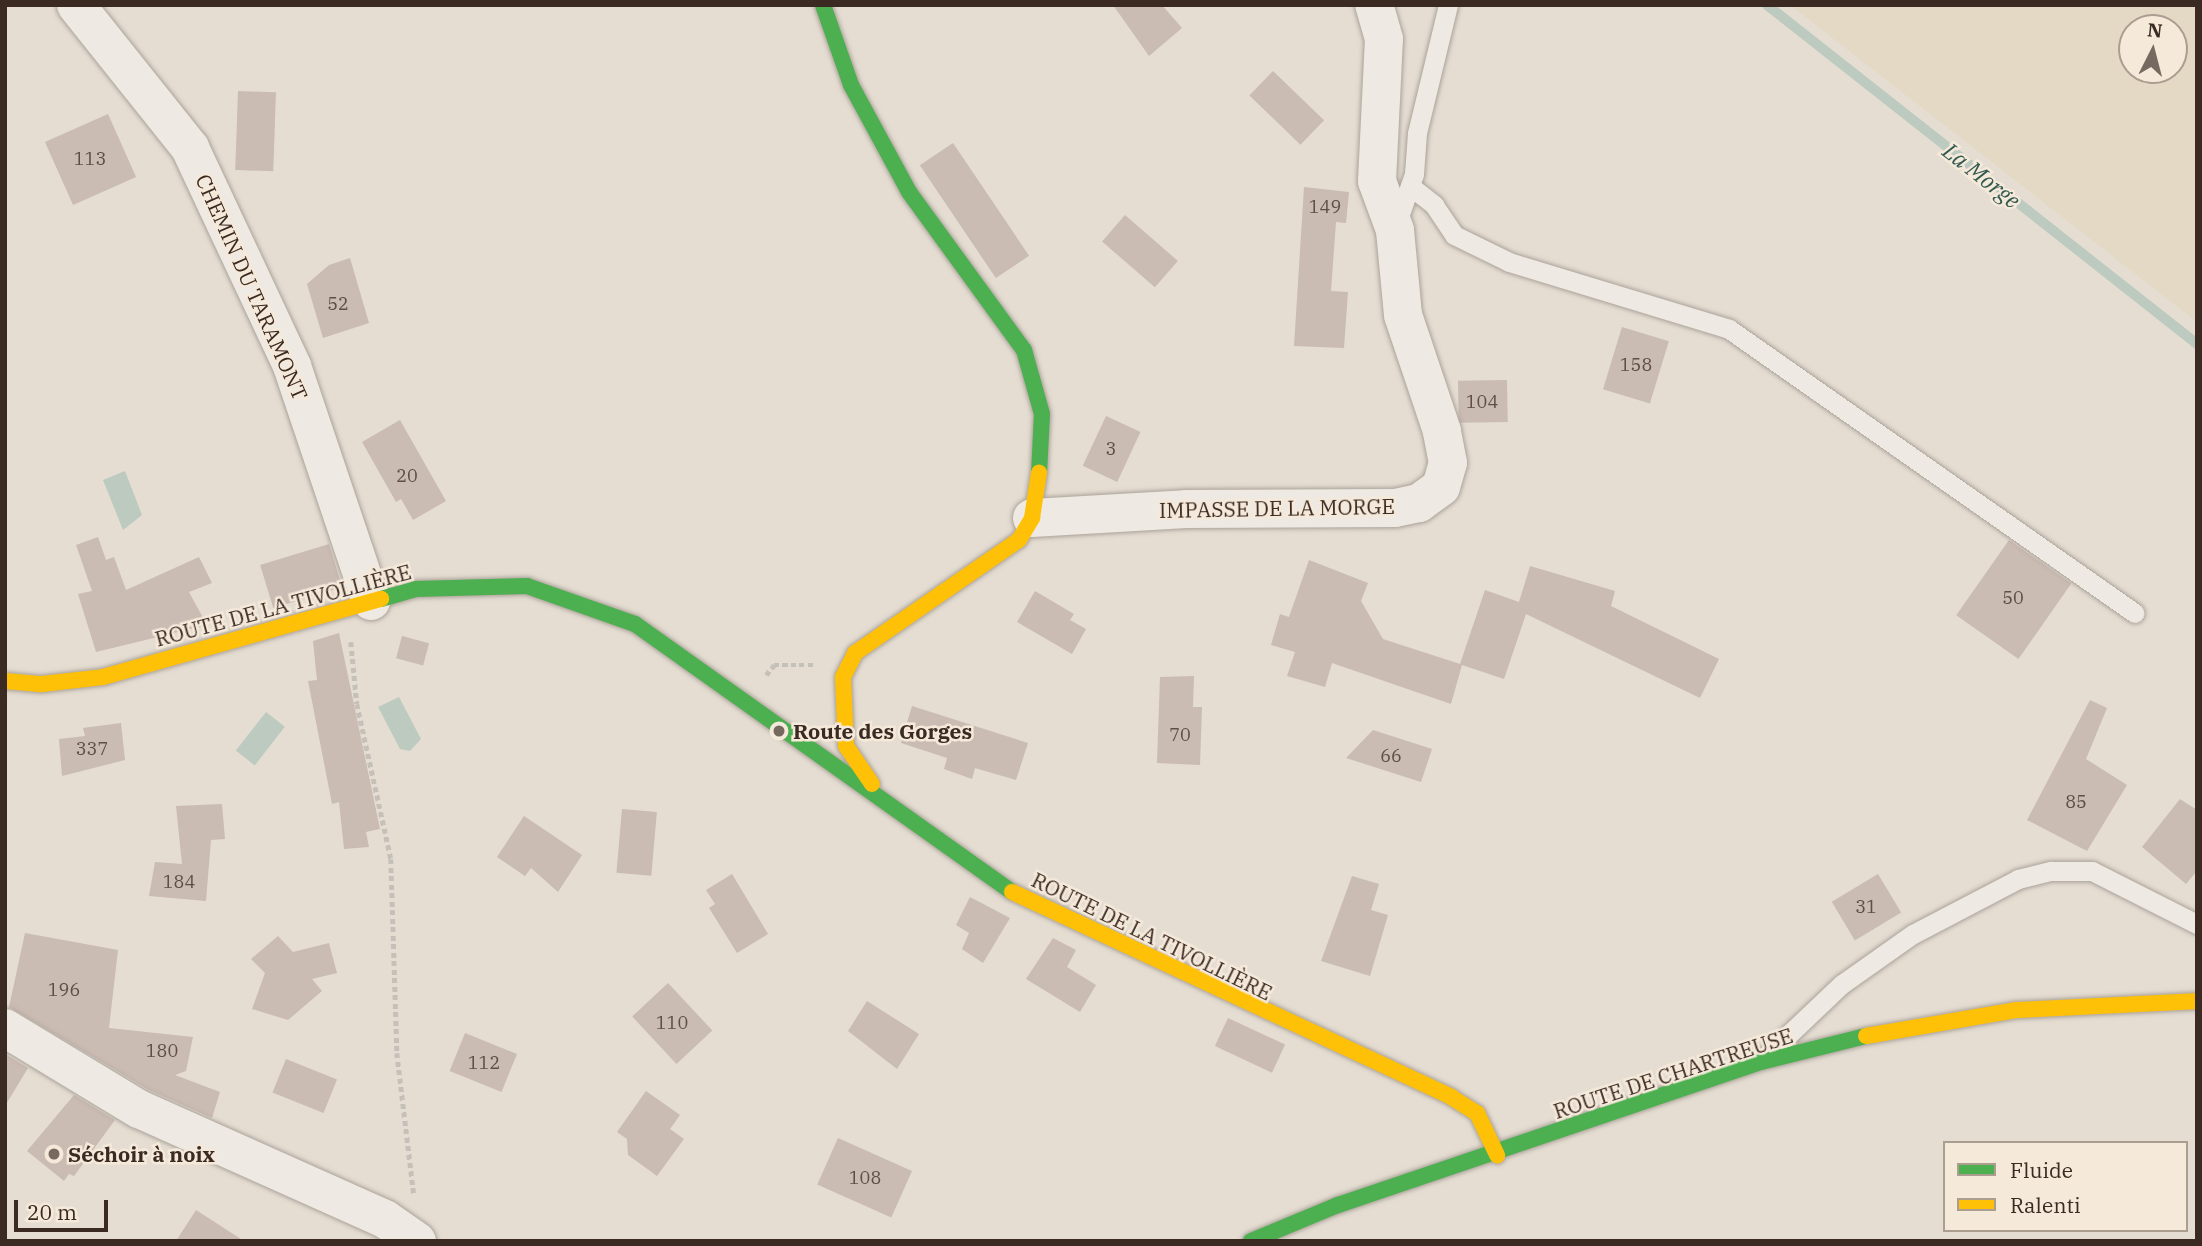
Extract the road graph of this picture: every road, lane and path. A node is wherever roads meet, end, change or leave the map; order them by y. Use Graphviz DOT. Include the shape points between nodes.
graph roads {
  1 [pos="76,5"];
  2 [pos="823,5"];
  3 [pos="1374,5"];
  4 [pos="1448,5"];
  5 [pos="1410,186"];
  6 [pos="1395,230"];
  7 [pos="1032,518"];
  8 [pos="359,604"];
  9 [pos="2134,613"];
  10 [pos="855,653"];
  11 [pos="5,681"];
  12 [pos="768,684"];
  13 [pos="877,792"];
  14 [pos="2197,924"];
  15 [pos="2197,1001"];
  16 [pos="5,1028"];
  17 [pos="1761,1062"];
  18 [pos="1497,1154"];
  19 [pos="1338,1205"];
  20 [pos="411,1237"];
  21 [pos="1251,1241"];
  22 [pos="1280,1241"];
  1 -- 8 [label="street, CHEMIN DU TARAMONT" via="190,148 292,366"];
  2 -- 7 [label="street" via="851,85 909,192 988,293 1033,370 1042,449"];
  3 -- 6 [label="street, IMPASSE DE LA MORGE" via="1384,39 1377,181"];
  4 -- 5 [label="lane" via="1417,133"];
  5 -- 6 [label="lane"];
  5 -- 9 [label="lane" via="1434,205 1454,235 1509,262 1729,329"];
  6 -- 7 [label="street, IMPASSE DE LA MORGE" via="1404,315 1448,463 1441,487 1419,503 1395,508 1186,509"];
  7 -- 10 [label="street" via="1000,558"];
  8 -- 11 [label="street, ROUTE DE LA TIVOLLIÈRE" via="103,677 42,684"];
  8 -- 13 [label="street, ROUTE DE LA TIVOLLIÈRE" via="415,589 527,586 635,624 782,734"];
  8 -- 20 [label="path" via="357,704 391,859 397,1053 415,1209"];
  10 -- 12 [label="path" via="810,666 774,665 766,668"];
  10 -- 13 [label="street" via="843,677 842,723 846,746"];
  13 -- 18 [label="street, ROUTE DE LA TIVOLLIÈRE" via="1021,898 1459,1102 1477,1113"];
  14 -- 17 [label="lane" via="2092,871 2051,871 2018,879 1913,933 1808,1013"];
  15 -- 17 [label="street, ROUTE DE CHARTREUSE" via="2016,1010 1899,1028"];
  16 -- 20 [label="street" via="139,1109"];
  17 -- 18 [label="street, ROUTE DE CHARTREUSE"];
  18 -- 19 [label="street, ROUTE DE CHARTREUSE"];
  19 -- 21 [label="street, ROUTE DE CHARTREUSE"];
  19 -- 22 [label="street, ROUTE DE CHARTREUSE"];
}
